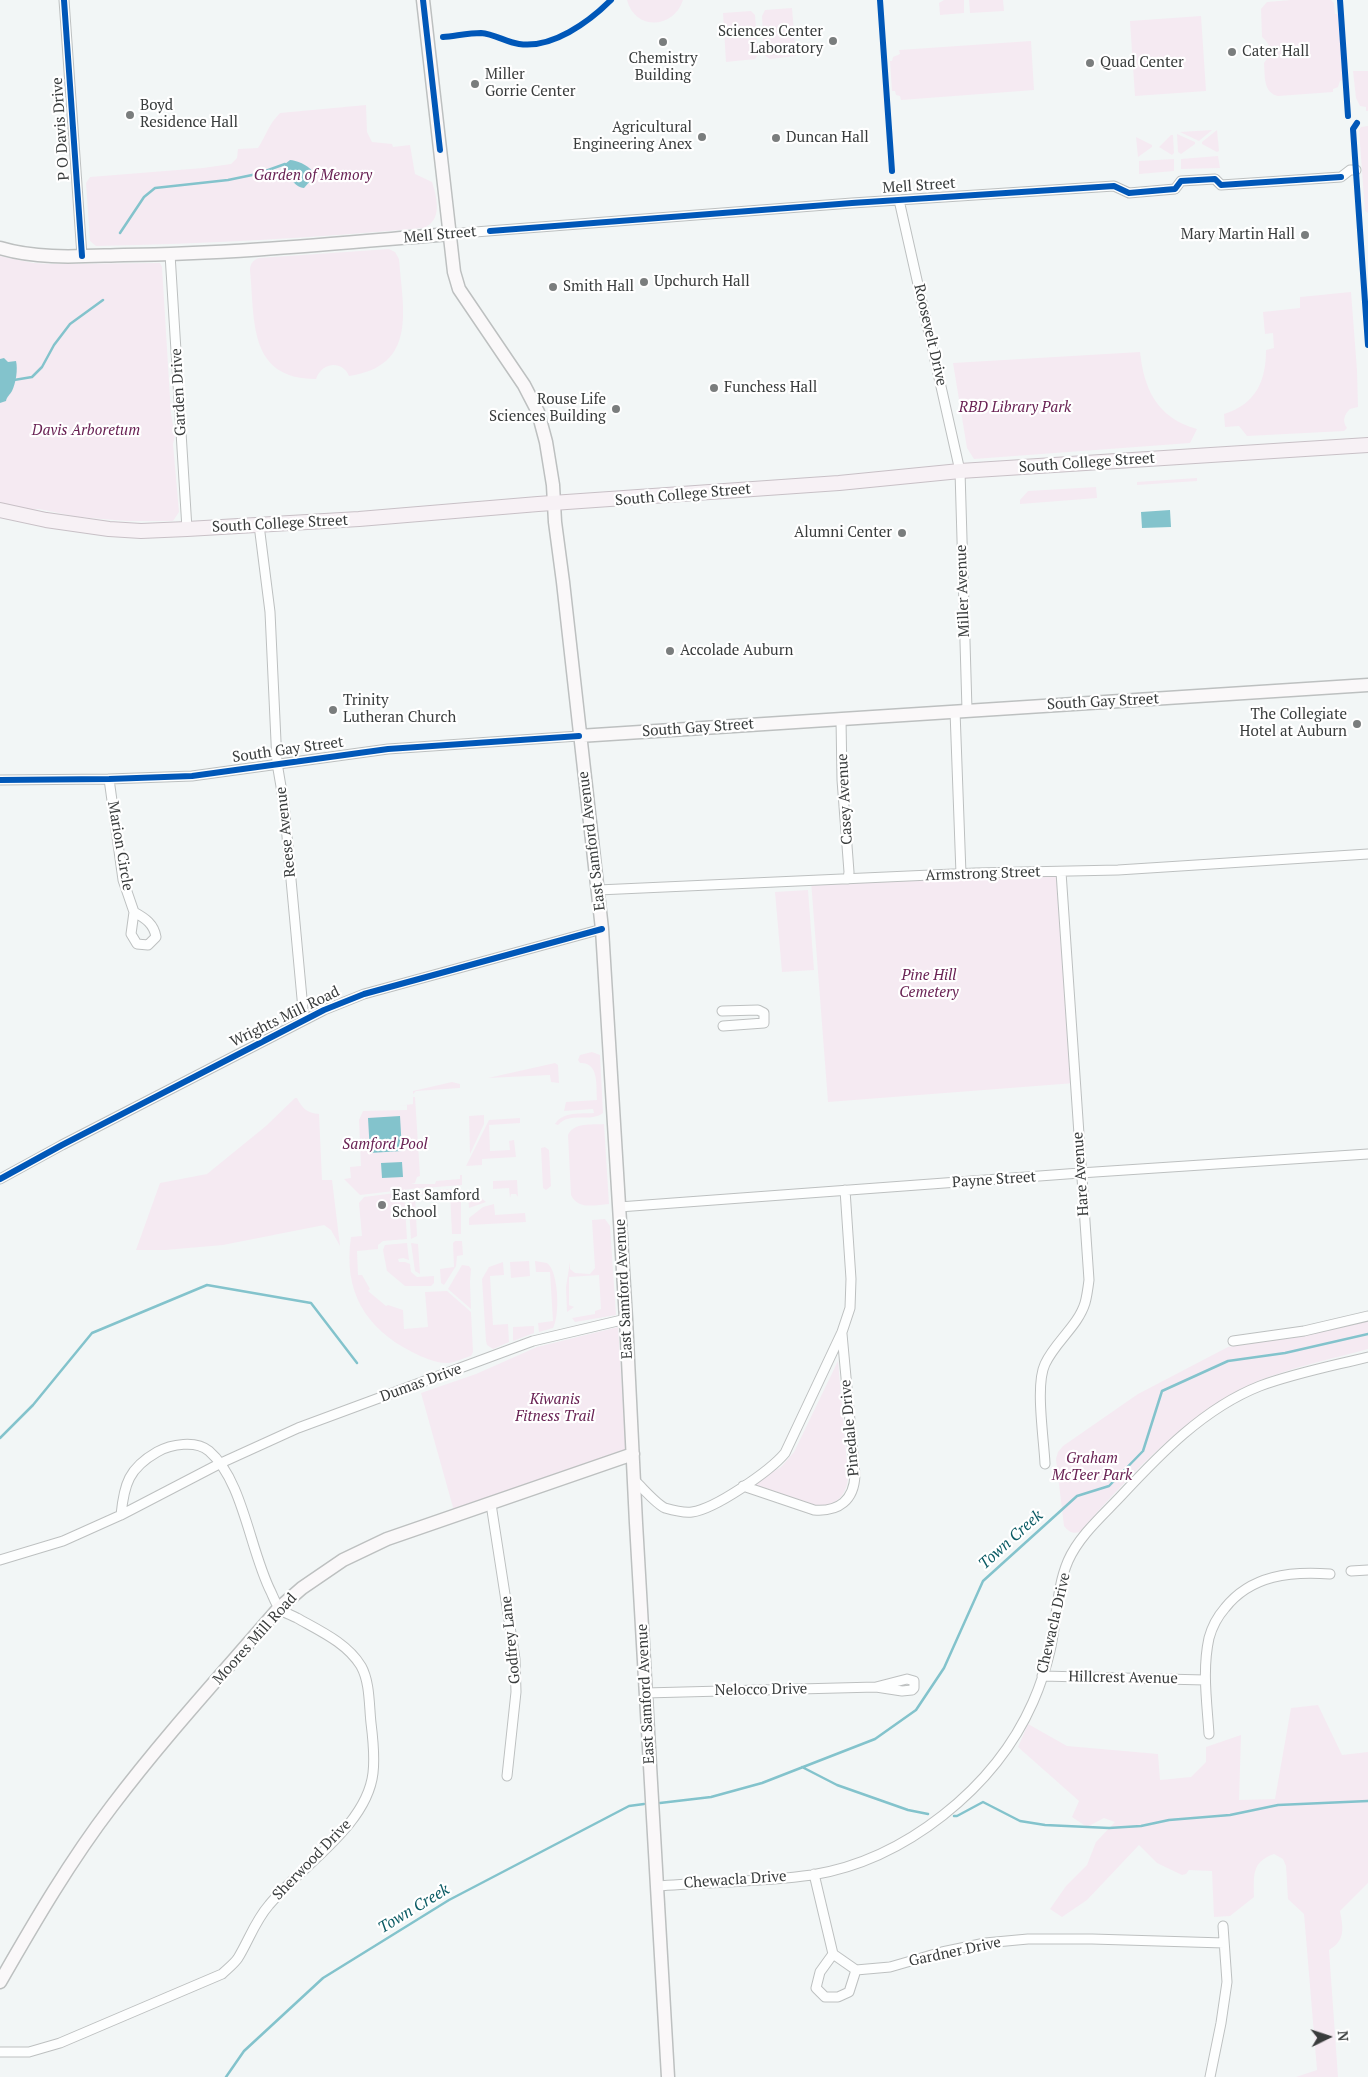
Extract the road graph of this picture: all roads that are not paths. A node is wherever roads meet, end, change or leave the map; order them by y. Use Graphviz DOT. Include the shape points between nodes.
graph roads {
  1 [pos="64,0"];
  2 [pos="423,0"];
  3 [pos="1356,170"];
  4 [pos="899,200"];
  5 [pos="449,234"];
  6 [pos="0,248"];
  7 [pos="170,254"];
  8 [pos="82,256"];
  9 [pos="1368,445"];
  10 [pos="960,471"];
  11 [pos="554,504"];
  12 [pos="0,510"];
  13 [pos="259,524"];
  14 [pos="187,529"];
  15 [pos="1368,686"];
  16 [pos="961,711"];
  17 [pos="841,719"];
  18 [pos="579,736"];
  19 [pos="277,763"];
  20 [pos="109,779"];
  21 [pos="0,780"];
  22 [pos="1368,854"];
  23 [pos="1061,872"];
  24 [pos="961,874"];
  25 [pos="848,880"];
  26 [pos="598,890"];
  27 [pos="134,912"];
  28 [pos="602,929"];
  29 [pos="722,1011"];
  30 [pos="304,1020"];
  31 [pos="723,1026"];
  32 [pos="1368,1154"];
  33 [pos="1080,1173"];
  34 [pos="0,1179"];
  35 [pos="845,1190"];
  36 [pos="619,1207"];
  37 [pos="1368,1316"];
  38 [pos="626,1319"];
  39 [pos="842,1332"];
  40 [pos="1233,1341"];
  41 [pos="1368,1357"];
  42 [pos="634,1454"];
  43 [pos="221,1463"];
  44 [pos="1045,1464"];
  45 [pos="634,1480"];
  46 [pos="743,1486"];
  47 [pos="491,1504"];
  48 [pos="120,1515"];
  49 [pos="0,1560"];
  50 [pos="1368,1570"];
  51 [pos="1351,1571"];
  52 [pos="1330,1574"];
  53 [pos="279,1608"];
  54 [pos="1042,1676"];
  55 [pos="1205,1680"];
  56 [pos="876,1687"];
  57 [pos="645,1693"];
  58 [pos="1209,1734"];
  59 [pos="507,1776"];
  60 [pos="814,1874"];
  61 [pos="657,1886"];
  62 [pos="1223,1926"];
  63 [pos="1224,1943"];
  64 [pos="832,1954"];
  65 [pos="856,1970"];
  66 [pos="0,1982"];
  67 [pos="0,2052"];
  68 [pos="668,2077"];
  69 [pos="1210,2077"];
  1 -- 8 [label="street, P O Davis Drive"];
  2 -- 5 [label="street, East Samford Avenue"];
  3 -- 4 [label="street, Mell Street" via="1341,176 1269,182 1221,185 1215,179 1181,181 1175,189 1129,193 1114,186"];
  4 -- 5 [label="street, Mell Street"];
  4 -- 10 [label="street, Roosevelt Drive"];
  5 -- 7 [label="street, Mell Street" via="245,252"];
  5 -- 11 [label="street, East Samford Avenue" via="454,272 460,289 524,385 538,412 550,465"];
  6 -- 8 [label="street, Mell Street" via="46,256"];
  7 -- 8 [label="street, Mell Street"];
  7 -- 14 [label="street, Garden Drive"];
  9 -- 10 [label="main road, South College Street"];
  10 -- 11 [label="main road, South College Street"];
  10 -- 16 [label="street, Miller Avenue"];
  11 -- 13 [label="main road, South College Street" via="359,520"];
  11 -- 18 [label="street, East Samford Avenue"];
  12 -- 14 [label="main road, South College Street" via="109,529"];
  13 -- 14 [label="main road, South College Street"];
  13 -- 19 [label="street, Reese Avenue" via="270,612"];
  15 -- 16 [label="street, South Gay Street"];
  16 -- 17 [label="street, South Gay Street"];
  16 -- 24 [label="street, Miller Avenue"];
  17 -- 18 [label="street, South Gay Street"];
  17 -- 25 [label="street, Casey Avenue"];
  18 -- 19 [label="street, South Gay Street" via="388,749"];
  18 -- 26 [label="street, East Samford Avenue"];
  19 -- 20 [label="street, South Gay Street" via="192,776"];
  19 -- 30 [label="street, Reese Avenue" via="284,804"];
  20 -- 21 [label="street, South Gay Street"];
  20 -- 27 [label="street, Marion Circle" via="124,880"];
  22 -- 23 [label="street, Armstrong Street"];
  23 -- 24 [label="street, Armstrong Street"];
  23 -- 33 [label="street, Hare Avenue"];
  24 -- 25 [label="street, Armstrong Street"];
  25 -- 26 [label="street, Armstrong Street"];
  26 -- 28 [label="street, East Samford Avenue"];
  28 -- 30 [label="street, Wrights Mill Road" via="364,994"];
  28 -- 36 [label="street, East Samford Avenue"];
  29 -- 31 [label="street" via="758,1010 766,1017 764,1023"];
  30 -- 34 [label="street, Wrights Mill Road"];
  32 -- 33 [label="street, Payne Street"];
  33 -- 35 [label="street, Payne Street"];
  33 -- 44 [label="street, Hare Avenue" via="1089,1280 1081,1312 1054,1347 1043,1371"];
  35 -- 36 [label="street, Payne Street"];
  35 -- 39 [label="street, Pinedale Drive" via="851,1280 850,1308"];
  36 -- 38 [label="street, East Samford Avenue"];
  37 -- 40 [label="street" via="1304,1331"];
  38 -- 42 [label="street, East Samford Avenue"];
  38 -- 43 [label="street, Dumas Drive" via="533,1341 298,1428"];
  39 -- 46 [label="street, Pinedale Drive" via="785,1453"];
  39 -- 46 [label="street, Pinedale Drive" via="855,1475 851,1495 844,1504 825,1511"];
  41 -- 54 [label="street, Chewacla Drive" via="1259,1386 1195,1424 1161,1454 1094,1525 1068,1561"];
  42 -- 45 [label="street, East Samford Avenue"];
  42 -- 47 [label="street, Moores Mill Road"];
  43 -- 48 [label="street, Dumas Drive"];
  43 -- 48 [label="street" via="207,1450 197,1446 167,1447 148,1457 126,1482"];
  43 -- 53 [label="street" via="234,1487 264,1579"];
  45 -- 46 [label="street, Pinedale Drive" via="664,1508 690,1513"];
  45 -- 57 [label="street, East Samford Avenue"];
  47 -- 53 [label="street, Moores Mill Road" via="387,1539 343,1560"];
  47 -- 59 [label="street, Godfrey Lane" via="515,1659 516,1692"];
  48 -- 49 [label="street, Dumas Drive" via="63,1541"];
  50 -- 51 [label="street"];
  52 -- 55 [label="street" via="1306,1572 1270,1577 1249,1586 1232,1599 1218,1616 1209,1636"];
  53 -- 66 [label="street, Moores Mill Road" via="111,1807 74,1859"];
  53 -- 67 [label="street, Sherwood Drive" via="331,1637 362,1668 368,1689 374,1754 373,1775 362,1804 347,1826 270,1904 237,1959 222,1974 60,2043 30,2052"];
  54 -- 55 [label="street, Hillcrest Avenue"];
  54 -- 60 [label="street, Chewacla Drive" via="1016,1734 979,1784 955,1807 891,1849"];
  55 -- 58 [label="street"];
  56 -- 57 [label="street, Nelocco Drive"];
  57 -- 61 [label="street, East Samford Avenue"];
  60 -- 61 [label="street, Chewacla Drive"];
  60 -- 64 [label="street"];
  61 -- 68 [label="street, East Samford Avenue"];
  62 -- 63 [label="street"];
  63 -- 65 [label="street, Gardner Drive" via="1028,1939 985,1943 890,1967"];
  63 -- 69 [label="street" via="1227,1982"];
  64 -- 65 [label="street"];
  64 -- 65 [label="street" via="820,1972 816,1988 825,1997 838,1997 849,1992"];
}
